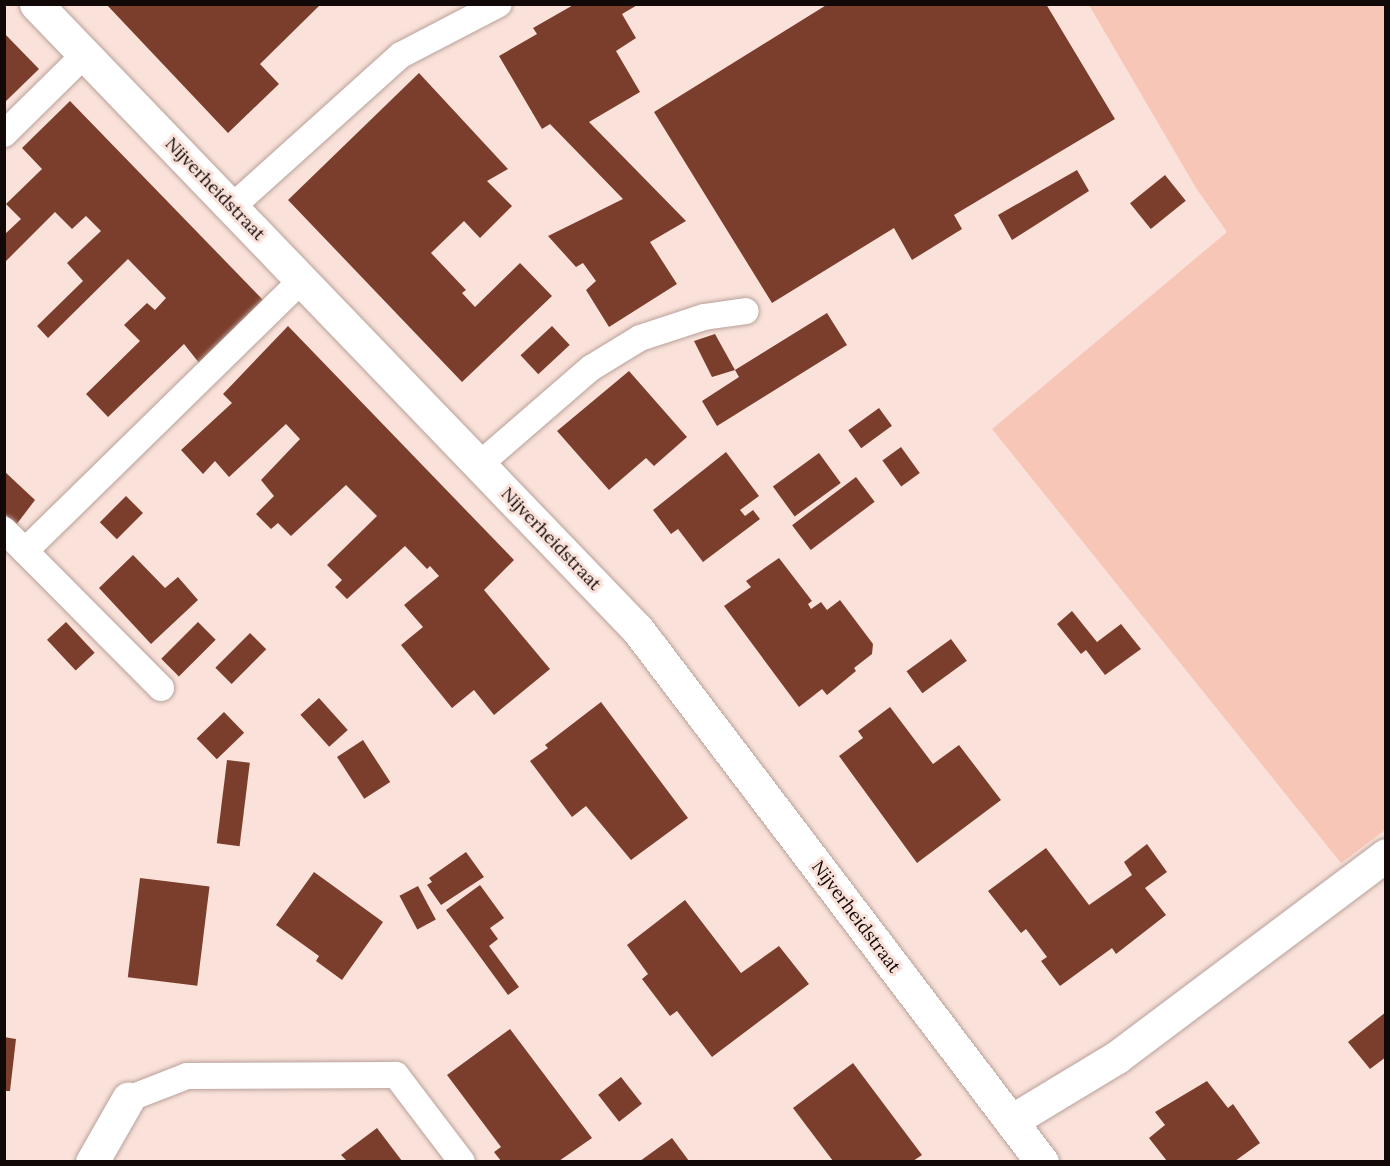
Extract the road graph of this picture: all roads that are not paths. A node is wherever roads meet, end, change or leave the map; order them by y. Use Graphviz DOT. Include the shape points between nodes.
graph roads {
  1 [pos="36,4"];
  2 [pos="499,4"];
  3 [pos="86,54"];
  4 [pos="4,134"];
  5 [pos="232,207"];
  6 [pos="302,280"];
  7 [pos="746,312"];
  8 [pos="480,464"];
  9 [pos="4,530"];
  10 [pos="25,551"];
  11 [pos="161,688"];
  12 [pos="1386,855"];
  13 [pos="128,1099"];
  14 [pos="1011,1121"];
  15 [pos="92,1161"];
  16 [pos="462,1161"];
  17 [pos="1042,1161"];
  1 -- 3 [label="street, Nijverheidstraat"];
  2 -- 5 [label="lane" via="401,55"];
  3 -- 4 [label="lane"];
  3 -- 5 [label="street, Nijverheidstraat"];
  5 -- 6 [label="street, Nijverheidstraat"];
  6 -- 8 [label="street, Nijverheidstraat"];
  6 -- 10 [label="lane"];
  7 -- 8 [label="lane" via="704,317 640,338 591,368"];
  8 -- 14 [label="street, Nijverheidstraat" via="638,630"];
  9 -- 10 [label="lane"];
  10 -- 11 [label="lane"];
  12 -- 14 [label="street" via="1117,1057"];
  13 -- 15 [label="street"];
  13 -- 16 [label="lane" via="187,1076 396,1075"];
  14 -- 17 [label="street, Nijverheidstraat"];
}
